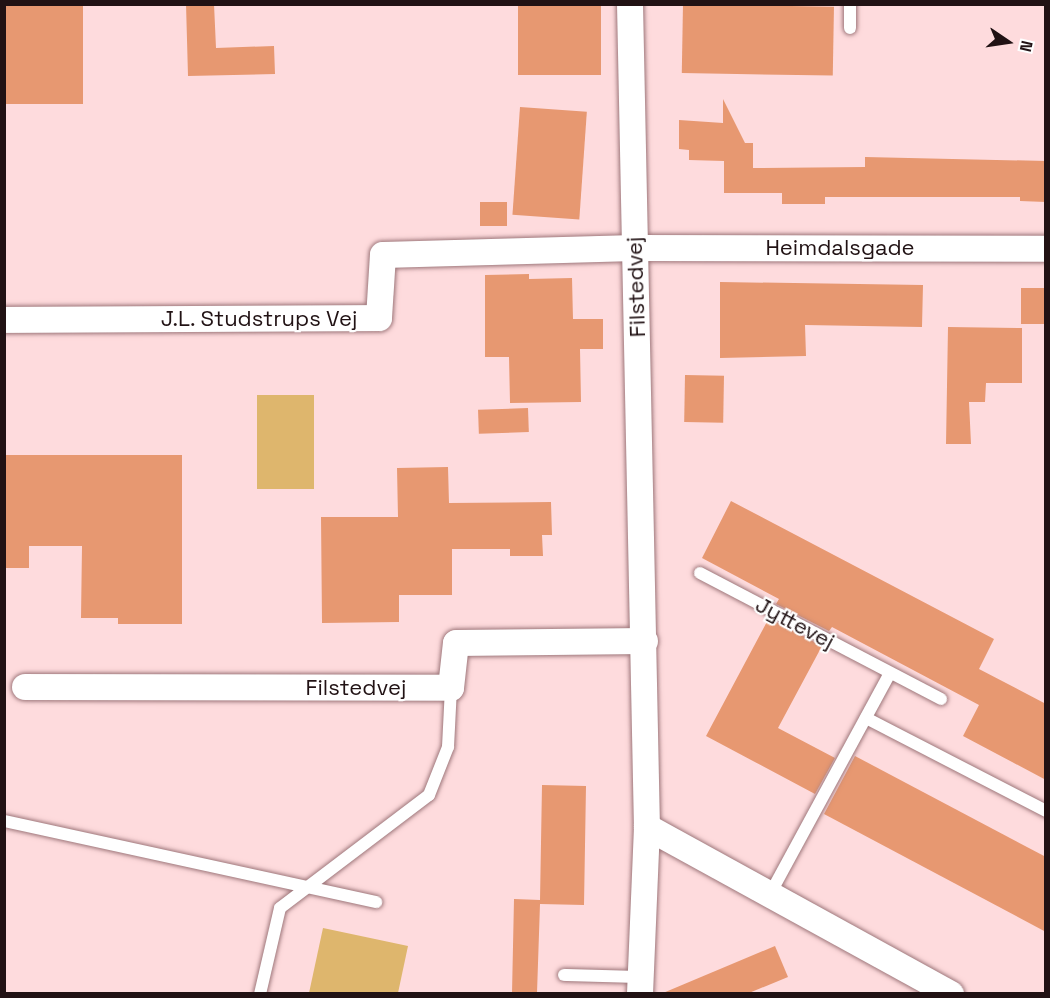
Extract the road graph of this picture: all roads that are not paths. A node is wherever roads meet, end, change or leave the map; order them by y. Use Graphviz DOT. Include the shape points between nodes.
graph roads {
  1 [pos="630,4"];
  2 [pos="850,4"];
  3 [pos="849,28"];
  4 [pos="635,248"];
  5 [pos="1046,249"];
  6 [pos="4,320"];
  7 [pos="700,573"];
  8 [pos="645,641"];
  9 [pos="890,673"];
  10 [pos="25,687"];
  11 [pos="451,688"];
  12 [pos="941,699"];
  13 [pos="866,718"];
  14 [pos="1046,812"];
  15 [pos="4,821"];
  16 [pos="647,827"];
  17 [pos="306,887"];
  18 [pos="770,894"];
  19 [pos="376,902"];
  20 [pos="564,975"];
  21 [pos="641,985"];
  22 [pos="260,993"];
  23 [pos="951,993"];
  1 -- 4 [label="street, Filstedvej"];
  2 -- 3 [label="lane"];
  4 -- 5 [label="street, Heimdalsgade"];
  4 -- 6 [label="street, J.L. Studstrups Vej" via="383,255 379,318"];
  4 -- 8 [label="street, Filstedvej"];
  7 -- 9 [label="lane, Jyttevej"];
  8 -- 11 [label="street" via="456,643"];
  8 -- 16 [label="street, Filstedvej"];
  9 -- 12 [label="lane, Jyttevej"];
  9 -- 13 [label="lane"];
  10 -- 11 [label="street, Filstedvej"];
  11 -- 17 [label="lane" via="448,747 429,795"];
  13 -- 14 [label="lane"];
  13 -- 18 [label="lane"];
  15 -- 17 [label="lane"];
  16 -- 18 [label="street"];
  16 -- 21 [label="street, Filstedvej"];
  17 -- 19 [label="lane"];
  17 -- 22 [label="lane" via="280,908"];
  18 -- 23 [label="street"];
  20 -- 21 [label="lane"];
}
